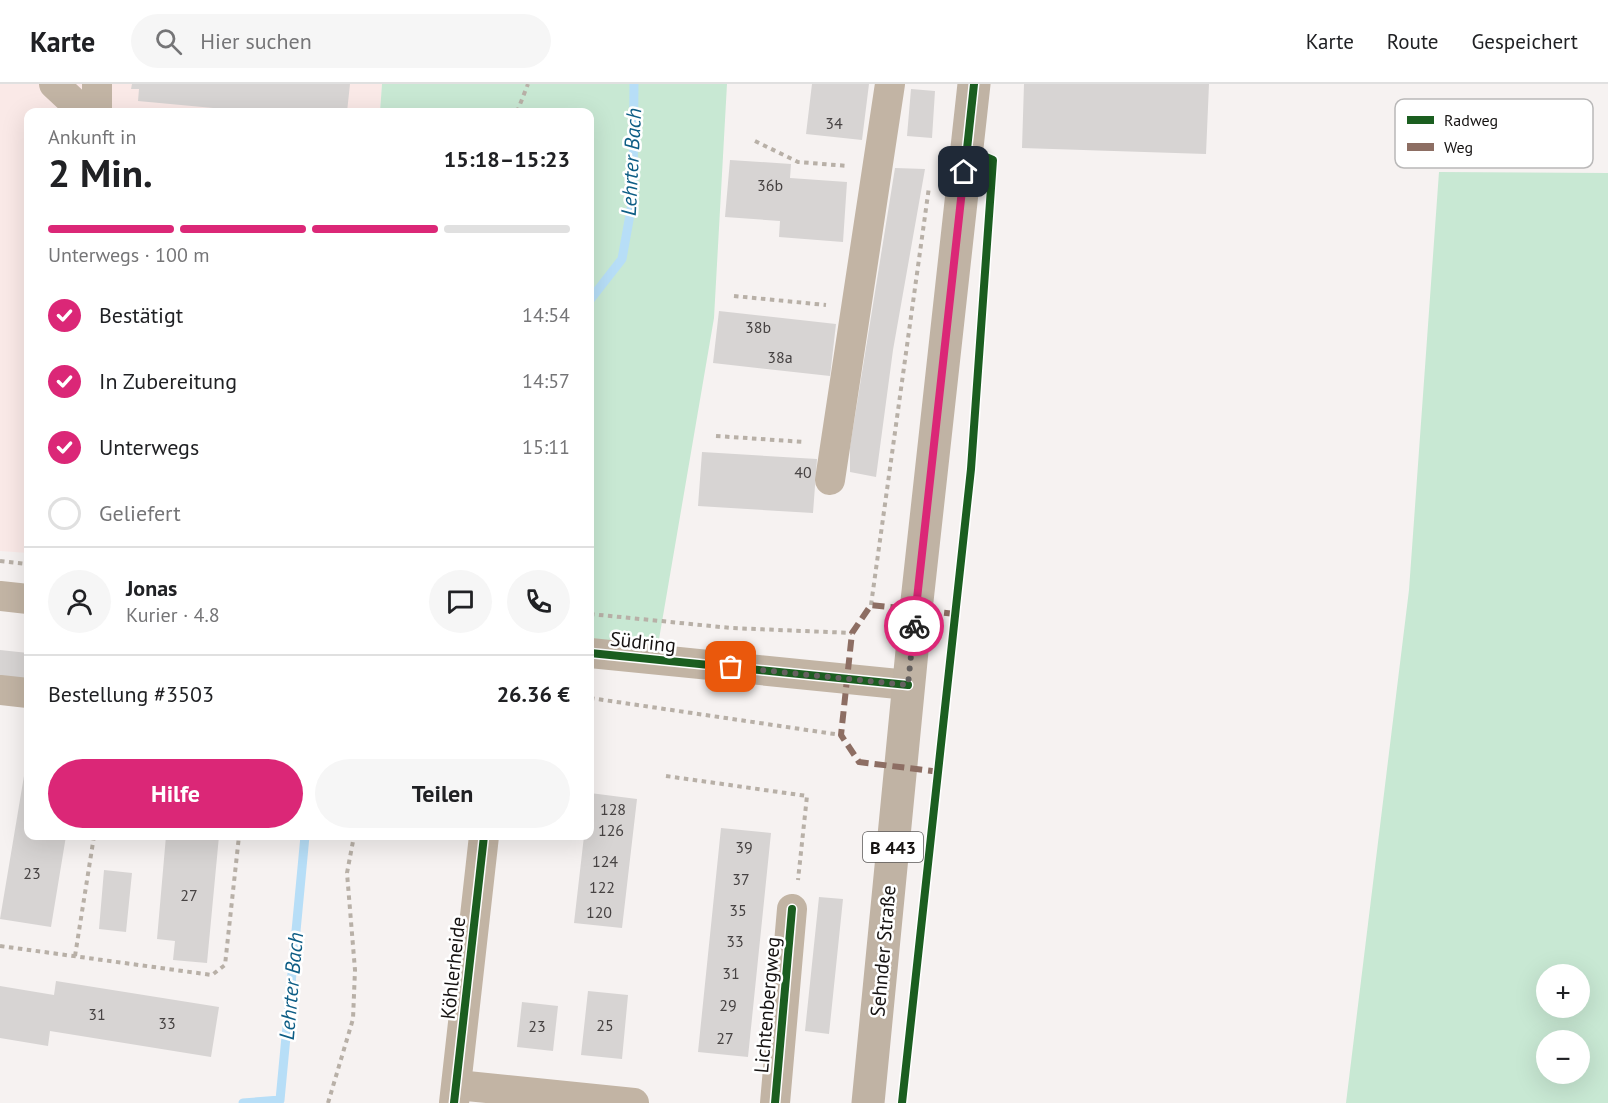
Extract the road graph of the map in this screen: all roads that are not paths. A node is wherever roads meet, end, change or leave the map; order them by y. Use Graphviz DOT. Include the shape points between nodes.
graph roads {
  1 [pos="54,84"];
  2 [pos="97,84"];
  3 [pos="890,84"];
  4 [pos="974,84"];
  5 [pos="80,108"];
  6 [pos="97,108"];
  7 [pos="830,480"];
  8 [pos="0,596"];
  9 [pos="24,599"];
  10 [pos="594,653"];
  11 [pos="908,685"];
  12 [pos="0,690"];
  13 [pos="24,693"];
  14 [pos="484,840"];
  15 [pos="792,909"];
  16 [pos="456,1094"];
  17 [pos="634,1103"];
  18 [pos="775,1103"];
  19 [pos="868,1103"];
  1 -- 5 [label="street"];
  2 -- 6 [label="street"];
  3 -- 7 [label="street"];
  4 -- 11 [label="main road, Sehnder Straße / B 443"];
  8 -- 9 [label="street"];
  10 -- 11 [label="street, Südring"];
  11 -- 19 [label="main road, Sehnder Straße / B 443"];
  12 -- 13 [label="street"];
  14 -- 16 [label="street, Köhlerheide"];
  15 -- 18 [label="street, Lichtenbergweg"];
  16 -- 17 [label="street"];
}
